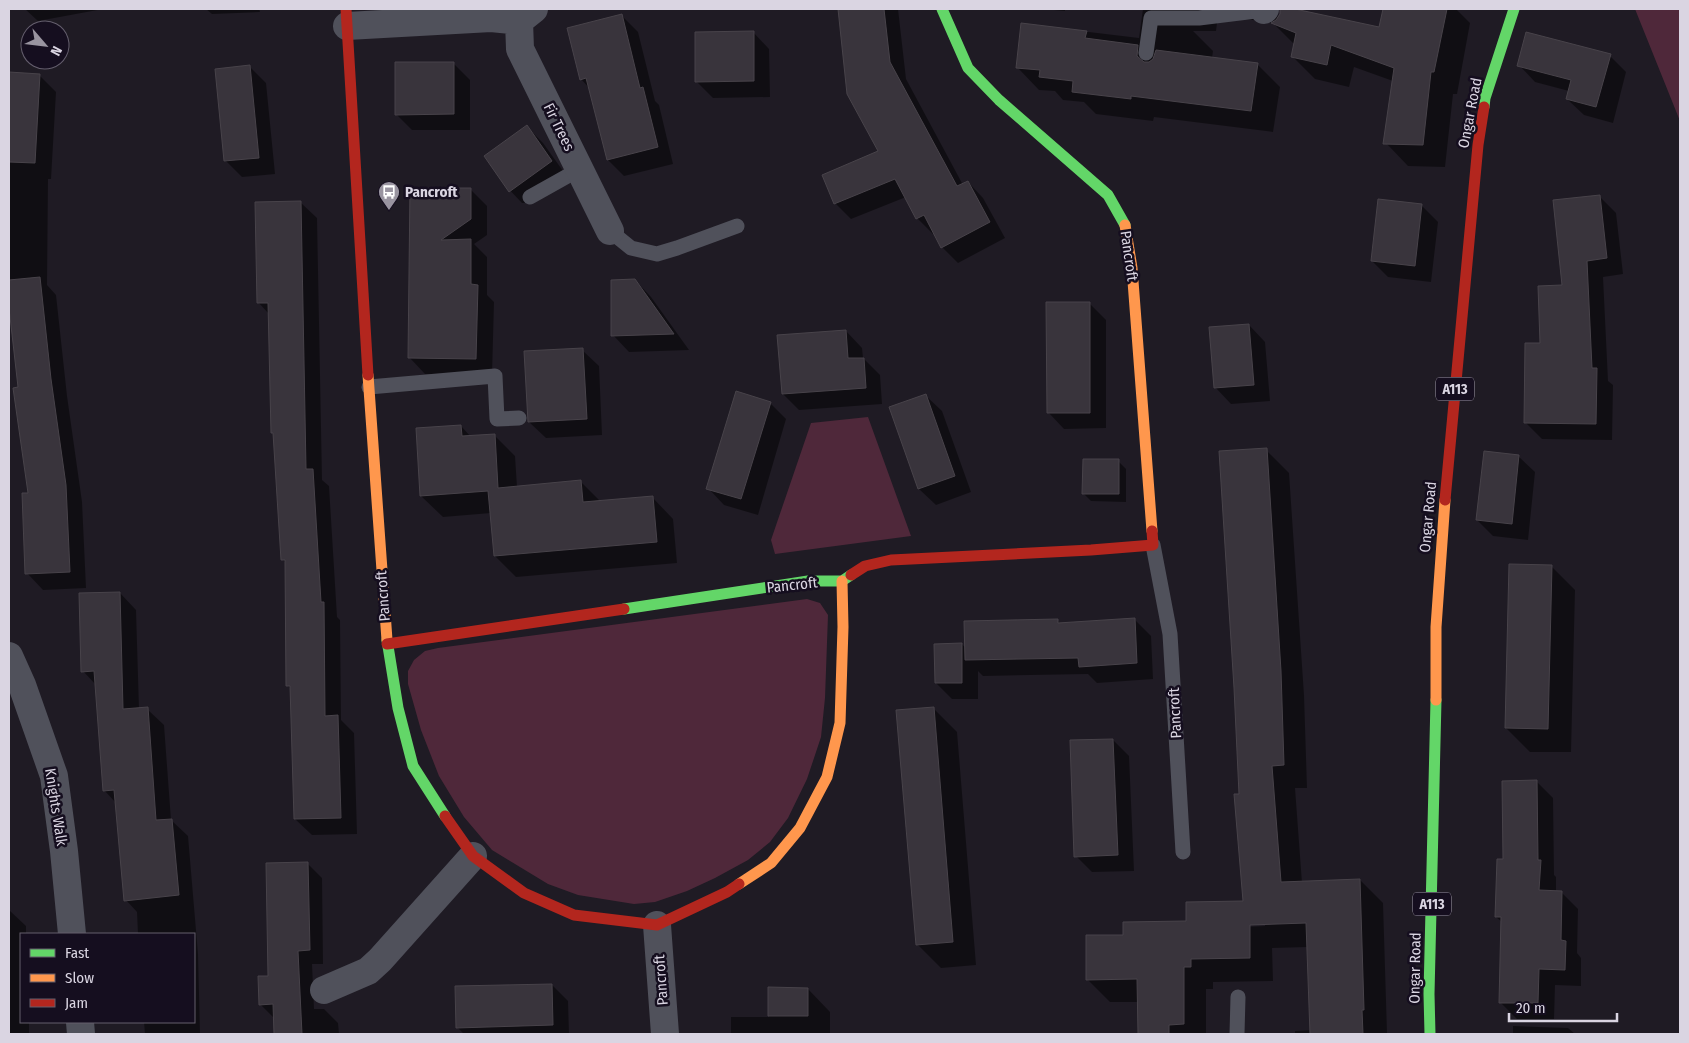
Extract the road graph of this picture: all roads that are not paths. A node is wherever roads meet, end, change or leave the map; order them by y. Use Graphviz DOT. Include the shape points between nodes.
graph roads {
  1 [pos="942,9"];
  2 [pos="1264,9"];
  3 [pos="1514,9"];
  4 [pos="526,15"];
  5 [pos="347,18"];
  6 [pos="1146,53"];
  7 [pos="580,169"];
  8 [pos="530,197"];
  9 [pos="737,226"];
  10 [pos="610,230"];
  11 [pos="369,387"];
  12 [pos="519,418"];
  13 [pos="1153,545"];
  14 [pos="842,581"];
  15 [pos="386,644"];
  16 [pos="9,656"];
  17 [pos="1182,852"];
  18 [pos="474,856"];
  19 [pos="657,925"];
  20 [pos="72,933"];
  21 [pos="324,990"];
  22 [pos="1238,997"];
  23 [pos="665,1034"];
  24 [pos="1237,1034"];
  25 [pos="1430,1034"];
  1 -- 13 [label="street, Pancroft" via="968,68 999,100 1108,195 1124,224 1132,268"];
  2 -- 6 [label="lane" via="1199,18 1151,18"];
  3 -- 25 [label="street, Ongar Road / A113" via="1485,98 1478,145 1441,540 1436,627"];
  4 -- 5 [label="street, Fir Trees"];
  4 -- 7 [label="street, Fir Trees" via="520,49"];
  5 -- 11 [label="street, Pancroft"];
  7 -- 8 [label="lane"];
  7 -- 10 [label="street, Fir Trees"];
  9 -- 10 [label="lane" via="657,254 631,248"];
  11 -- 12 [label="lane" via="496,376 497,419"];
  11 -- 15 [label="street, Pancroft"];
  13 -- 14 [label="street" via="891,560 864,566"];
  13 -- 17 [label="lane, Pancroft" via="1170,634"];
  14 -- 15 [label="street, Pancroft" via="808,581"];
  14 -- 19 [label="street" via="844,628 840,724 826,777 800,828 771,863 727,892"];
  15 -- 18 [label="street, Pancroft" via="413,766"];
  16 -- 20 [label="street, Knights Walk" via="54,776"];
  18 -- 19 [label="street, Pancroft" via="524,893 574,915"];
  18 -- 21 [label="street" via="368,971"];
  19 -- 23 [label="street, Pancroft"];
  22 -- 24 [label="lane"];
}
